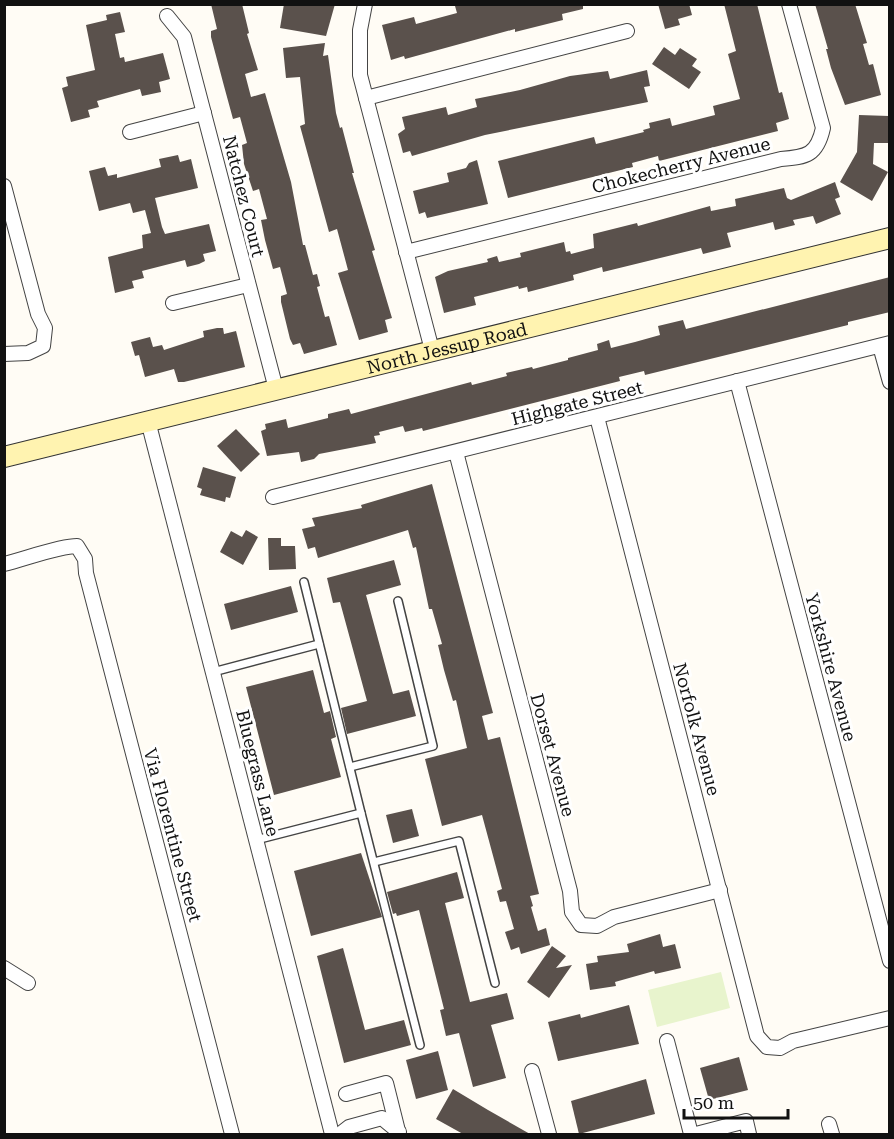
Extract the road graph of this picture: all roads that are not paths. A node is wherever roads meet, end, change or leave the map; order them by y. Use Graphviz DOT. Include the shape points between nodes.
graph roads {
  1 [pos="365,4"];
  2 [pos="789,4"];
  3 [pos="167,16"];
  4 [pos="627,31"];
  5 [pos="366,98"];
  6 [pos="204,113"];
  7 [pos="130,132"];
  8 [pos="4,186"];
  9 [pos="890,238"];
  10 [pos="406,252"];
  11 [pos="248,285"];
  12 [pos="173,303"];
  13 [pos="885,345"];
  14 [pos="432,350"];
  15 [pos="4,354"];
  16 [pos="737,381"];
  17 [pos="890,382"];
  18 [pos="276,389"];
  19 [pos="597,417"];
  20 [pos="148,421"];
  21 [pos="456,452"];
  22 [pos="4,457"];
  23 [pos="273,496"];
  24 [pos="4,564"];
  25 [pos="304,582"];
  26 [pos="398,601"];
  27 [pos="319,644"];
  28 [pos="213,672"];
  29 [pos="350,767"];
  30 [pos="361,813"];
  31 [pos="256,840"];
  32 [pos="374,862"];
  33 [pos="720,890"];
  34 [pos="890,961"];
  35 [pos="4,968"];
  36 [pos="28,983"];
  37 [pos="495,983"];
  38 [pos="890,1018"];
  39 [pos="667,1041"];
  40 [pos="420,1045"];
  41 [pos="532,1071"];
  42 [pos="346,1094"];
  43 [pos="747,1128"];
  44 [pos="395,1132"];
  45 [pos="232,1134"];
  46 [pos="332,1134"];
  47 [pos="340,1134"];
  48 [pos="549,1134"];
  49 [pos="691,1134"];
  50 [pos="696,1134"];
  1 -- 5 [label="street" via="359,53"];
  2 -- 10 [label="street, Chokecherry Avenue" via="823,128 819,145 804,157 781,159"];
  3 -- 6 [label="street, Natchez Court" via="184,37"];
  4 -- 5 [label="street"];
  5 -- 10 [label="street"];
  6 -- 7 [label="street"];
  6 -- 11 [label="street, Natchez Court"];
  8 -- 15 [label="street" via="45,328 44,346 28,353"];
  9 -- 14 [label="street, North Jessup Road"];
  10 -- 14 [label="street"];
  11 -- 12 [label="street"];
  11 -- 18 [label="street, Natchez Court"];
  13 -- 16 [label="street, Highgate Street"];
  13 -- 17 [label="street"];
  14 -- 18 [label="street, North Jessup Road"];
  16 -- 19 [label="street, Highgate Street"];
  16 -- 34 [label="street, Yorkshire Avenue"];
  18 -- 20 [label="street, North Jessup Road"];
  19 -- 21 [label="street, Highgate Street"];
  19 -- 33 [label="street, Norfolk Avenue"];
  20 -- 22 [label="street, North Jessup Road"];
  20 -- 28 [label="street, Bluegrass Lane"];
  21 -- 23 [label="street, Highgate Street"];
  21 -- 33 [label="street, Dorset Avenue" via="570,891 572,912 580,925 597,926 614,917"];
  24 -- 45 [label="street, Via Florentine Street" via="63,546 77,546 85,559"];
  25 -- 27 [label="lane"];
  26 -- 29 [label="lane" via="433,746"];
  27 -- 28 [label="lane"];
  27 -- 29 [label="lane"];
  28 -- 31 [label="street, Bluegrass Lane"];
  29 -- 30 [label="lane"];
  30 -- 31 [label="lane"];
  30 -- 32 [label="lane"];
  31 -- 46 [label="street, Bluegrass Lane"];
  32 -- 37 [label="lane" via="459,842"];
  32 -- 40 [label="lane"];
  33 -- 38 [label="street, Norfolk Avenue" via="757,1036 767,1047 780,1048 793,1041"];
  35 -- 36 [label="street"];
  39 -- 49 [label="street"];
  41 -- 48 [label="street"];
  42 -- 44 [label="street" via="386,1083"];
  43 -- 50 [label="street"];
  44 -- 47 [label="street" via="382,1118 349,1127"];
}
